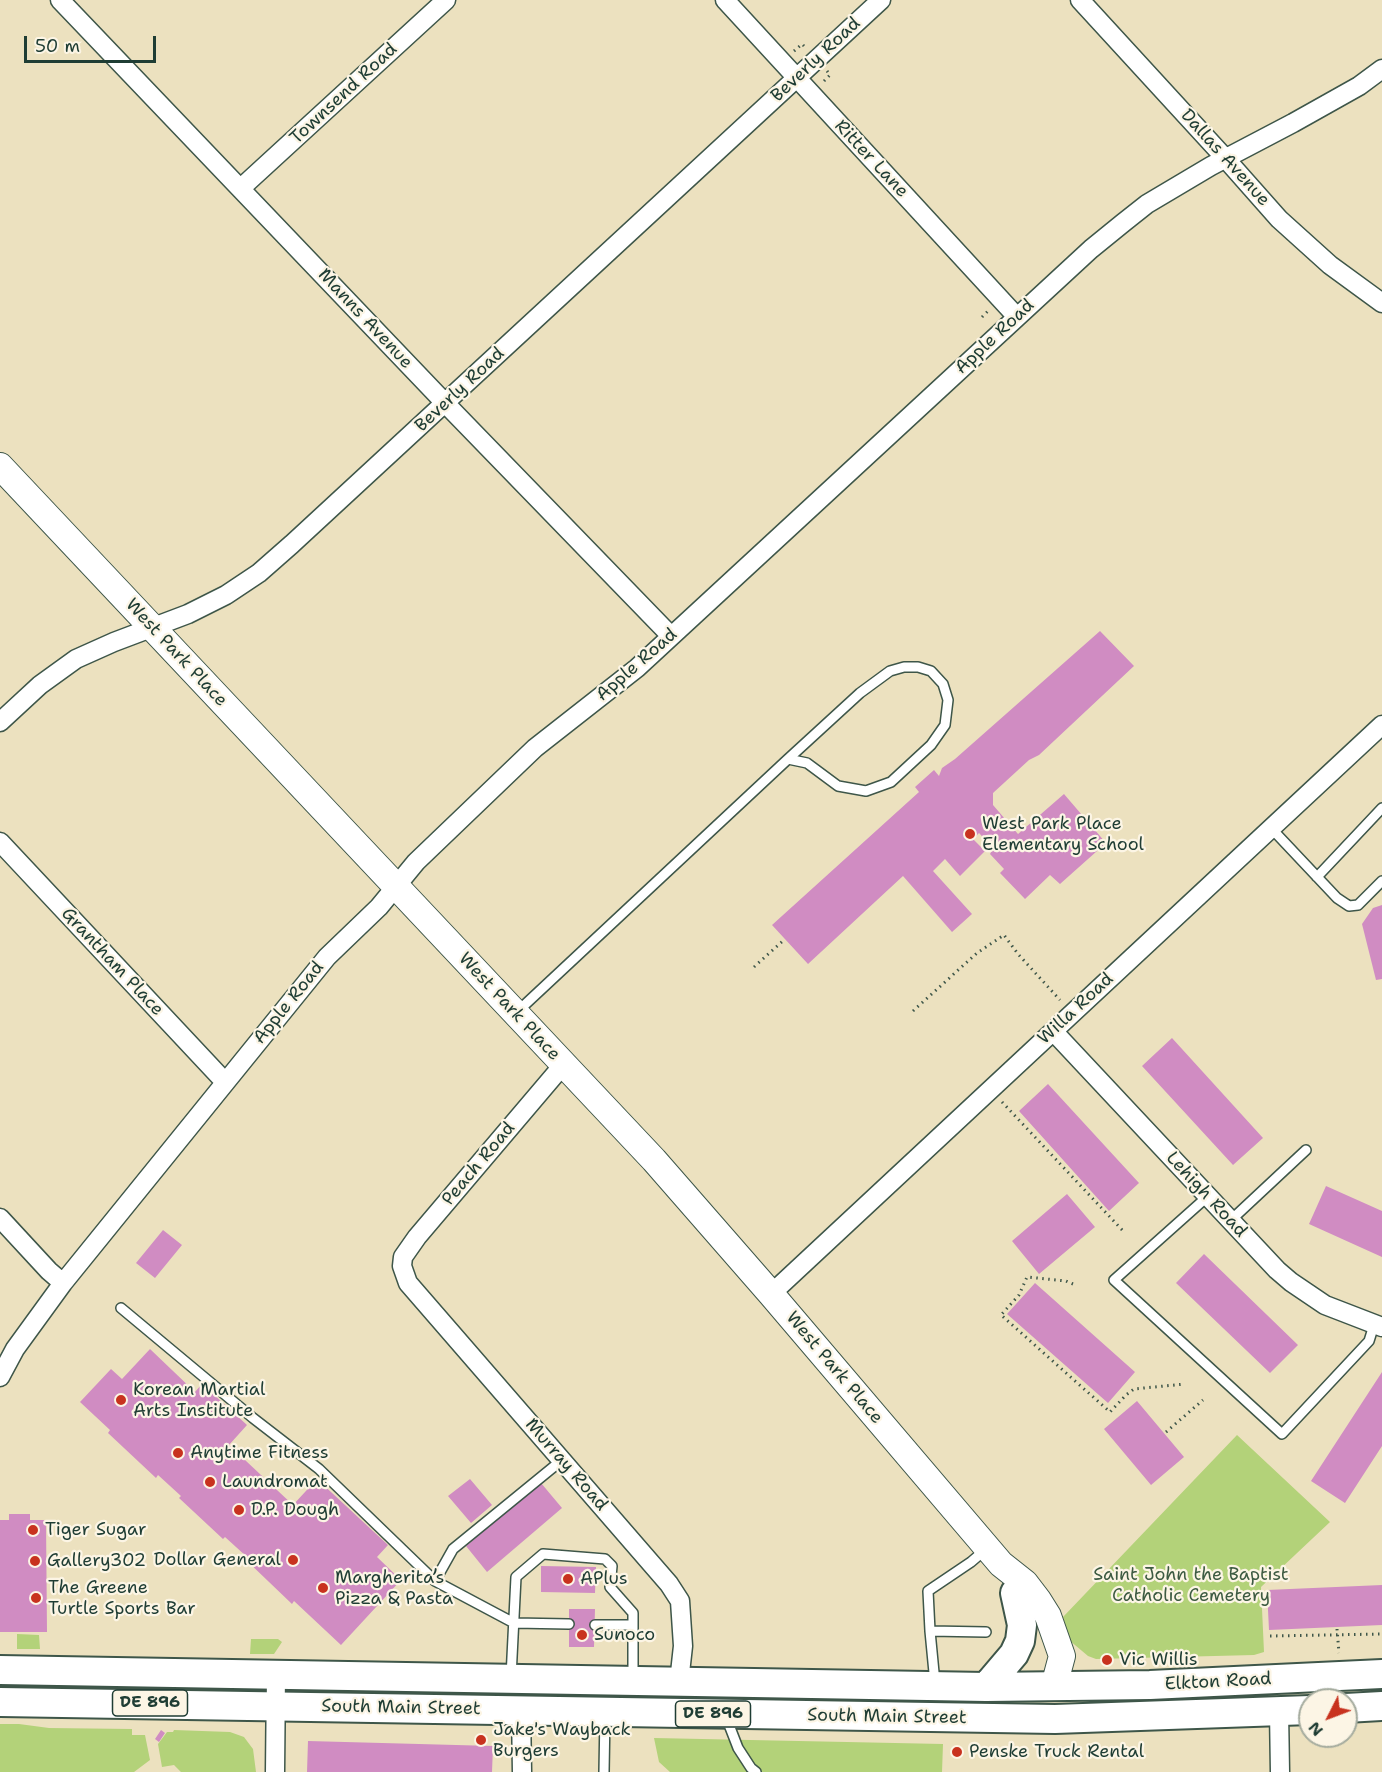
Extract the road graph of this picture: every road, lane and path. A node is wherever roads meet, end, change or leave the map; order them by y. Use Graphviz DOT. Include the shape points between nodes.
graph roads {
  1 [pos="60,0"];
  2 [pos="446,0"];
  3 [pos="724,0"];
  4 [pos="881,0"];
  5 [pos="1080,0"];
  6 [pos="1382,69"];
  7 [pos="796,78"];
  8 [pos="1225,158"];
  9 [pos="242,188"];
  10 [pos="1382,303"];
  11 [pos="1017,317"];
  12 [pos="445,403"];
  13 [pos="0,466"];
  14 [pos="153,628"];
  15 [pos="671,636"];
  16 [pos="0,722"];
  17 [pos="1382,725"];
  18 [pos="788,759"];
  19 [pos="1382,808"];
  20 [pos="1271,828"];
  21 [pos="0,842"];
  22 [pos="1317,877"];
  23 [pos="1382,881"];
  24 [pos="396,886"];
  25 [pos="785,939"];
  26 [pos="754,967"];
  27 [pos="1061,1001"];
  28 [pos="913,1011"];
  29 [pos="516,1014"];
  30 [pos="1053,1031"];
  31 [pos="563,1065"];
  32 [pos="225,1082"];
  33 [pos="1002,1102"];
  34 [pos="1306,1150"];
  35 [pos="1207,1197"];
  36 [pos="0,1218"];
  37 [pos="1230,1221"];
  38 [pos="1125,1233"];
  39 [pos="402,1266"];
  40 [pos="63,1283"];
  41 [pos="1073,1284"];
  42 [pos="771,1294"];
  43 [pos="121,1308"];
  44 [pos="1378,1326"];
  45 [pos="0,1377"];
  46 [pos="1185,1384"];
  47 [pos="1203,1400"];
  48 [pos="1166,1432"];
  49 [pos="562,1460"];
  50 [pos="994,1556"];
  51 [pos="435,1581"];
  52 [pos="1015,1593"];
  53 [pos="514,1623"];
  54 [pos="569,1624"];
  55 [pos="595,1625"];
  56 [pos="633,1625"];
  57 [pos="1337,1629"];
  58 [pos="930,1631"];
  59 [pos="987,1632"];
  60 [pos="1382,1634"];
  61 [pos="1337,1635"];
  62 [pos="1270,1636"];
  63 [pos="1339,1653"];
  64 [pos="0,1670"];
  65 [pos="276,1674"];
  66 [pos="1382,1674"];
  67 [pos="511,1679"];
  68 [pos="556,1680"];
  69 [pos="633,1681"];
  70 [pos="680,1682"];
  71 [pos="935,1686"];
  72 [pos="1054,1686"];
  73 [pos="986,1687"];
  74 [pos="0,1701"];
  75 [pos="275,1706"];
  76 [pos="1382,1706"];
  77 [pos="1358,1707"];
  78 [pos="480,1709"];
  79 [pos="521,1710"];
  80 [pos="1298,1711"];
  81 [pos="605,1712"];
  82 [pos="1279,1712"];
  83 [pos="725,1714"];
  84 [pos="1055,1719"];
  85 [pos="275,1772"];
  86 [pos="522,1772"];
  87 [pos="604,1772"];
  88 [pos="756,1772"];
  89 [pos="1280,1772"];
  1 -- 9 [label="street, Manns Avenue"];
  2 -- 9 [label="street, Townsend Road"];
  3 -- 7 [label="street, Ritter Lane"];
  4 -- 7 [label="street, Beverly Road"];
  5 -- 8 [label="street, Dallas Avenue"];
  6 -- 8 [label="street, Apple Road" via="1359,86"];
  7 -- 11 [label="street, Ritter Lane"];
  7 -- 12 [label="street, Beverly Road"];
  8 -- 10 [label="street, Dallas Avenue" via="1287,226 1330,265"];
  8 -- 11 [label="street, Apple Road" via="1147,204"];
  9 -- 12 [label="street, Manns Avenue"];
  11 -- 15 [label="street, Apple Road"];
  12 -- 14 [label="street, Beverly Road" via="259,573 208,605"];
  12 -- 15 [label="street, Manns Avenue"];
  13 -- 14 [label="street, West Park Place"];
  14 -- 16 [label="street, Beverly Road" via="76,660"];
  14 -- 24 [label="street, West Park Place"];
  15 -- 24 [label="street, Apple Road" via="536,748 416,862"];
  17 -- 20 [label="street, Willa Road"];
  18 -- 18 [label="lane" via="890,671 918,667 931,671 944,684 948,700 945,725 931,746 891,782 866,791 838,786 807,763"];
  18 -- 29 [label="lane"];
  19 -- 22 [label="lane"];
  20 -- 22 [label="lane"];
  20 -- 30 [label="street, Willa Road"];
  21 -- 32 [label="street, Grantham Place"];
  22 -- 23 [label="lane" via="1337,898 1354,907"];
  24 -- 29 [label="street, West Park Place"];
  24 -- 32 [label="street, Apple Road" via="327,957"];
  25 -- 26 [label="path"];
  27 -- 28 [label="path" via="1004,935 977,953"];
  29 -- 31 [label="street, West Park Place"];
  30 -- 35 [label="street, Lehigh Road"];
  30 -- 42 [label="street, Willa Road"];
  31 -- 39 [label="street, Peach Road" via="417,1237 403,1257"];
  31 -- 42 [label="street, West Park Place" via="654,1160"];
  32 -- 40 [label="street, Apple Road"];
  33 -- 38 [label="path"];
  34 -- 37 [label="lane"];
  35 -- 37 [label="street, Lehigh Road"];
  35 -- 44 [label="lane" via="1114,1280 1282,1434 1369,1341"];
  36 -- 40 [label="street"];
  37 -- 44 [label="street, Lehigh Road" via="1291,1282 1325,1305"];
  39 -- 49 [label="street, Murray Road" via="408,1283"];
  40 -- 45 [label="street, Apple Road" via="15,1349"];
  41 -- 46 [label="path" via="1027,1277 1019,1295 1001,1315 1110,1412 1134,1389"];
  42 -- 50 [label="street, West Park Place"];
  43 -- 51 [label="lane" via="319,1468"];
  47 -- 48 [label="path"];
  49 -- 51 [label="lane" via="453,1549"];
  49 -- 70 [label="street, Murray Road" via="680,1601"];
  50 -- 52 [label="street, West Park Place"];
  50 -- 58 [label="lane" via="971,1562 928,1591"];
  50 -- 72 [label="street, West Park Place" via="1024,1582 1048,1616 1062,1656"];
  51 -- 53 [label="lane"];
  52 -- 72 [label="street, West Park Place" via="1035,1624"];
  52 -- 73 [label="main road" via="1022,1625 1020,1641"];
  53 -- 54 [label="lane"];
  53 -- 56 [label="lane" via="516,1577 543,1554 605,1559 612,1566 610,1587 633,1613"];
  53 -- 67 [label="lane"];
  55 -- 56 [label="lane"];
  56 -- 69 [label="lane"];
  57 -- 61 [label="path"];
  58 -- 59 [label="lane"];
  58 -- 71 [label="lane"];
  60 -- 61 [label="path"];
  61 -- 62 [label="path"];
  61 -- 63 [label="path"];
  64 -- 65 [label="main road, South Main Street / DE 896"];
  65 -- 67 [label="main road, South Main Street / DE 896"];
  65 -- 75 [label="street"];
  66 -- 72 [label="main road, Elkton Road / DE 896"];
  67 -- 68 [label="main road, South Main Street / DE 896"];
  67 -- 78 [label="main road"];
  68 -- 69 [label="main road, South Main Street / DE 896"];
  68 -- 79 [label="main road"];
  69 -- 70 [label="main road, South Main Street / DE 896"];
  70 -- 71 [label="main road, South Main Street / DE 896"];
  71 -- 73 [label="main road, South Main Street / DE 896"];
  72 -- 73 [label="main road, South Main Street / DE 896"];
  72 -- 84 [label="street, West Park Place"];
  74 -- 75 [label="main road, South Main Street / DE 896"];
  75 -- 78 [label="main road, South Main Street / DE 896"];
  75 -- 85 [label="street"];
  76 -- 77 [label="main road"];
  78 -- 79 [label="main road, South Main Street / DE 896"];
  79 -- 81 [label="main road, South Main Street / DE 896"];
  79 -- 86 [label="street"];
  80 -- 82 [label="main road, Elkton Road / DE 896"];
  81 -- 83 [label="main road, South Main Street / DE 896"];
  81 -- 87 [label="lane"];
  82 -- 84 [label="main road, Elkton Road / DE 896"];
  82 -- 89 [label="street"];
  83 -- 84 [label="main road, South Main Street / DE 896"];
  83 -- 88 [label="lane" via="738,1748"];
}
